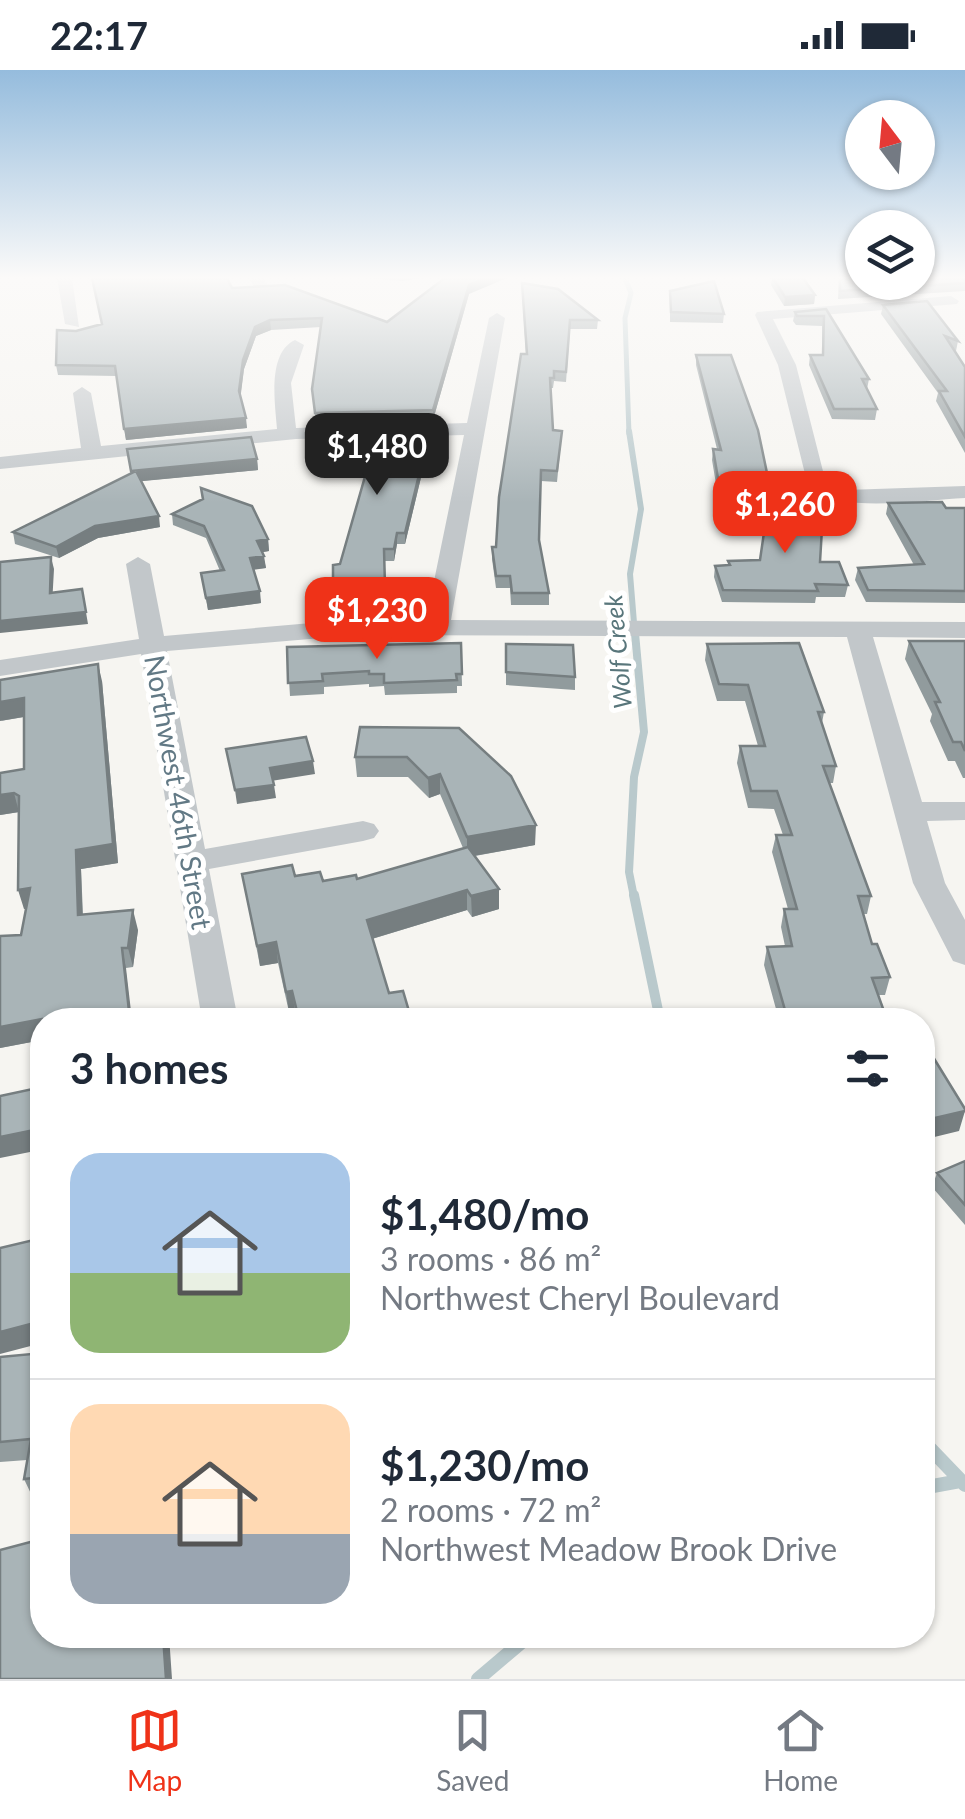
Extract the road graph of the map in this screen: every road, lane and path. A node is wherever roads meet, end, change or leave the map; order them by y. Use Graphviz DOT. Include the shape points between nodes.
graph roads {
  1 [pos="292,353"];
  2 [pos="489,353"];
  3 [pos="781,353"];
  4 [pos="82,393"];
  5 [pos="475,429"];
  6 [pos="287,432"];
  7 [pos="92,453"];
  8 [pos="0,462"];
  9 [pos="965,492"];
  10 [pos="138,564"];
  11 [pos="437,626"];
  12 [pos="858,630"];
  13 [pos="965,630"];
  14 [pos="152,645"];
  15 [pos="0,668"];
  16 [pos="965,811"];
  17 [pos="908,812"];
  18 [pos="363,831"];
  19 [pos="192,862"];
  20 [pos="965,953"];
  21 [pos="218,1008"];
  1 -- 6 [label="street" via="282,383"];
  2 -- 5 [label="street"];
  3 -- 9 [label="street" via="816,486 845,496"];
  4 -- 7 [label="street"];
  5 -- 6 [label="street"];
  5 -- 11 [label="street"];
  6 -- 7 [label="street"];
  7 -- 8 [label="street"];
  10 -- 14 [label="street, Northwest 46th Street"];
  11 -- 12 [label="street"];
  11 -- 14 [label="street"];
  12 -- 13 [label="street"];
  12 -- 17 [label="street"];
  14 -- 15 [label="street"];
  14 -- 19 [label="street, Northwest 46th Street"];
  16 -- 17 [label="street"];
  17 -- 20 [label="street" via="929,883"];
  18 -- 19 [label="street"];
  19 -- 21 [label="street, Northwest 46th Street"];
}
